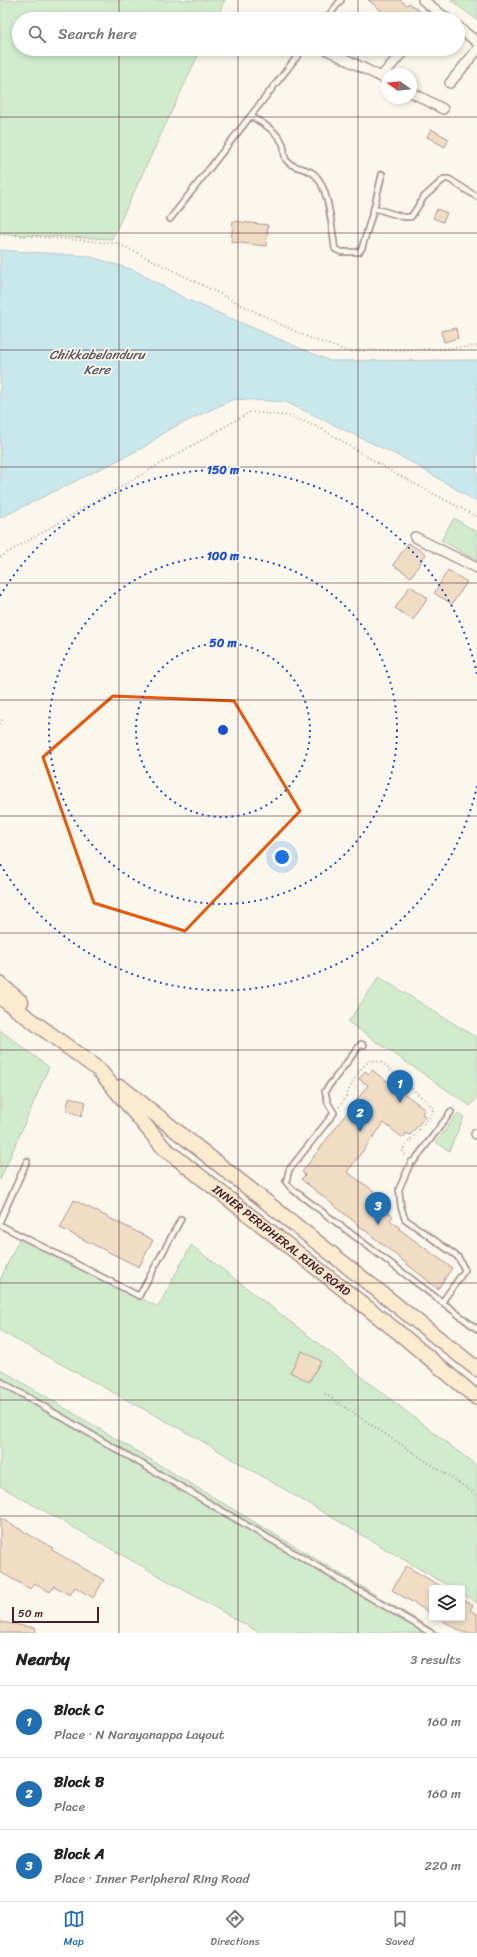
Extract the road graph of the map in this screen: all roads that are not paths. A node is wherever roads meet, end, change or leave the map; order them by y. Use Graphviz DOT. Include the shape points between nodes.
graph roads {
  1 [pos="341,0"];
  2 [pos="423,0"];
  3 [pos="437,11"];
  4 [pos="332,12"];
  5 [pos="465,33"];
  6 [pos="477,42"];
  7 [pos="477,50"];
  8 [pos="298,56"];
  9 [pos="339,56"];
  10 [pos="400,56"];
  11 [pos="392,68"];
  12 [pos="381,77"];
  13 [pos="450,83"];
  14 [pos="417,95"];
  15 [pos="443,109"];
  16 [pos="251,116"];
  17 [pos="382,174"];
  18 [pos="477,197"];
  19 [pos="374,208"];
  20 [pos="170,219"];
  21 [pos="415,537"];
  22 [pos="477,568"];
  23 [pos="0,984"];
  24 [pos="0,997"];
  25 [pos="364,1045"];
  26 [pos="99,1070"];
  27 [pos="451,1112"];
  28 [pos="27,1161"];
  29 [pos="181,1219"];
  30 [pos="0,1221"];
  31 [pos="0,1225"];
  32 [pos="442,1302"];
  33 [pos="477,1329"];
  34 [pos="477,1369"];
  35 [pos="0,1381"];
  36 [pos="477,1398"];
  37 [pos="431,1633"];
  1 -- 4 [label="lane"];
  2 -- 3 [label="street"];
  5 -- 6 [label="street"];
  7 -- 13 [label="street"];
  8 -- 16 [label="lane"];
  9 -- 12 [label="street"];
  10 -- 11 [label="street"];
  14 -- 15 [label="street"];
  16 -- 19 [label="lane" via="279,138 284,145 285,160 290,165 310,170 318,177 323,187 335,249 341,252 359,252"];
  16 -- 20 [label="lane"];
  17 -- 19 [label="lane"];
  18 -- 19 [label="lane" via="449,179 444,179 424,197 411,217"];
  21 -- 22 [label="street"];
  23 -- 26 [label="main road, INNER PERIPHERAL RING ROAD"];
  24 -- 26 [label="main road, INNER PERIPHERAL RING ROAD"];
  25 -- 32 [label="lane" via="361,1044 325,1091 334,1113 289,1170 286,1182"];
  26 -- 34 [label="main road, INNER PERIPHERAL RING ROAD"];
  26 -- 36 [label="main road, INNER PERIPHERAL RING ROAD" via="164,1148 398,1332"];
  27 -- 32 [label="lane" via="411,1162 399,1189 405,1219 458,1257 465,1270"];
  28 -- 30 [label="lane"];
  29 -- 31 [label="lane" via="139,1296"];
  32 -- 33 [label="lane"];
  35 -- 37 [label="lane"];
}
